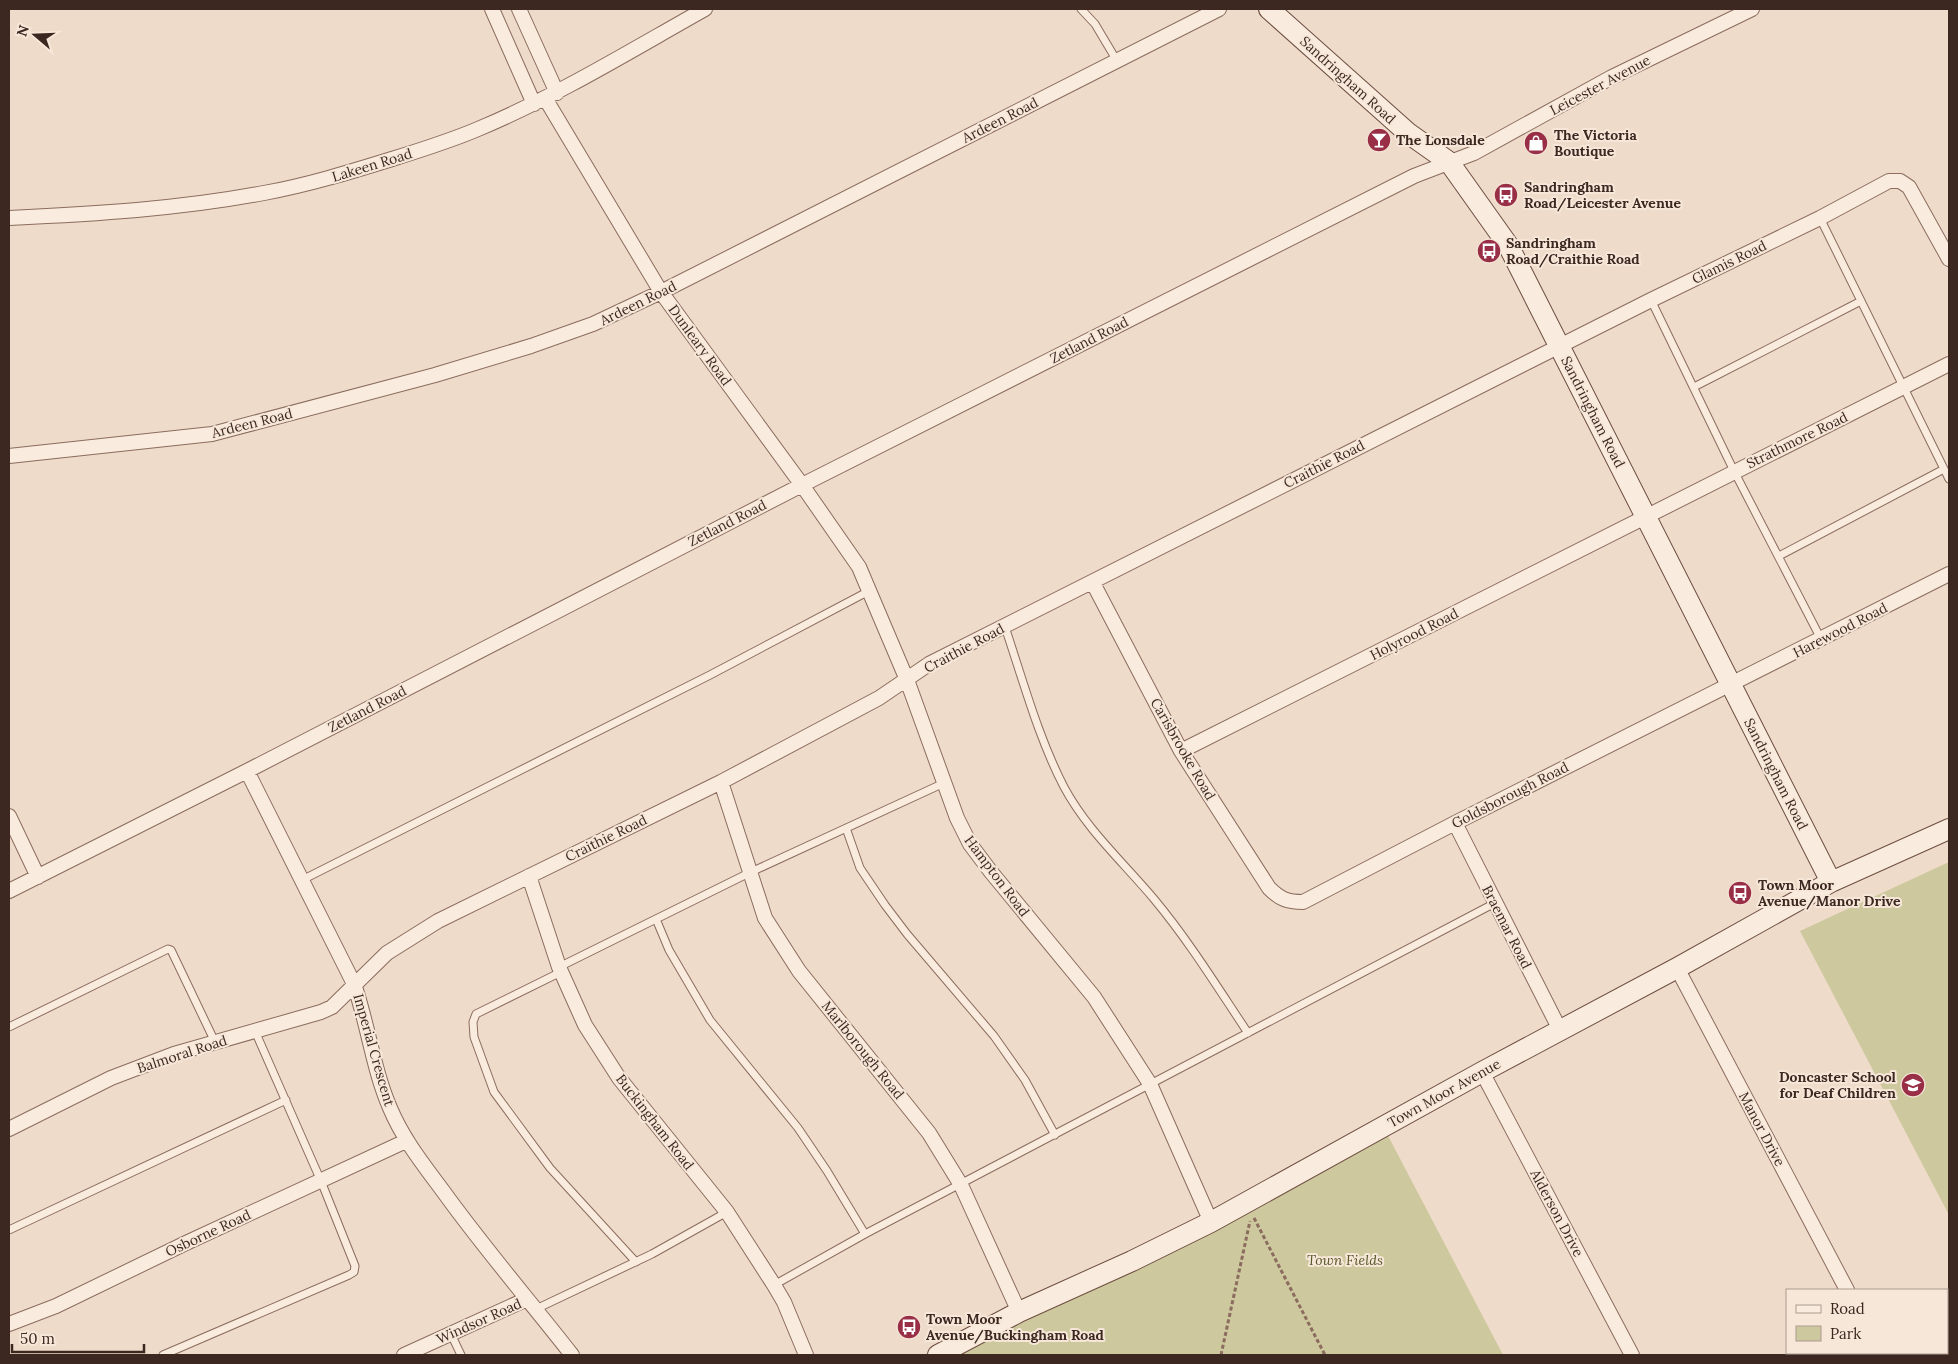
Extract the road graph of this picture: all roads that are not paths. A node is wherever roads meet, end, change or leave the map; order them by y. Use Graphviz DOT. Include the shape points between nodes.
graph roads {
  1 [pos="492,9"];
  2 [pos="519,9"];
  3 [pos="705,9"];
  4 [pos="1081,9"];
  5 [pos="1219,9"];
  6 [pos="1269,9"];
  7 [pos="1752,9"];
  8 [pos="1117,61"];
  9 [pos="546,98"];
  10 [pos="1449,162"];
  11 [pos="9,218"];
  12 [pos="1820,218"];
  13 [pos="1949,259"];
  14 [pos="661,292"];
  15 [pos="1651,300"];
  16 [pos="1861,301"];
  17 [pos="1560,347"];
  18 [pos="1949,364"];
  19 [pos="1904,386"];
  20 [pos="1694,387"];
  21 [pos="9,456"];
  22 [pos="1944,469"];
  23 [pos="1734,471"];
  24 [pos="1949,479"];
  25 [pos="802,485"];
  26 [pos="1646,517"];
  27 [pos="1779,556"];
  28 [pos="1949,574"];
  29 [pos="1093,582"];
  30 [pos="869,591"];
  31 [pos="1005,626"];
  32 [pos="1821,640"];
  33 [pos="908,680"];
  34 [pos="1731,685"];
  35 [pos="1181,751"];
  36 [pos="247,771"];
  37 [pos="721,782"];
  38 [pos="944,783"];
  39 [pos="9,816"];
  40 [pos="1455,823"];
  41 [pos="846,828"];
  42 [pos="1949,829"];
  43 [pos="750,872"];
  44 [pos="529,876"];
  45 [pos="38,877"];
  46 [pos="302,880"];
  47 [pos="1831,882"];
  48 [pos="9,891"];
  49 [pos="1289,902"];
  50 [pos="1495,903"];
  51 [pos="656,919"];
  52 [pos="1677,968"];
  53 [pos="560,970"];
  54 [pos="354,984"];
  55 [pos="9,1027"];
  56 [pos="1560,1030"];
  57 [pos="255,1031"];
  58 [pos="1248,1033"];
  59 [pos="215,1042"];
  60 [pos="1482,1072"];
  61 [pos="1150,1084"];
  62 [pos="286,1100"];
  63 [pos="9,1129"];
  64 [pos="1055,1135"];
  65 [pos="406,1142"];
  66 [pos="321,1181"];
  67 [pos="961,1184"];
  68 [pos="727,1212"];
  69 [pos="1211,1222"];
  70 [pos="9,1230"];
  71 [pos="864,1234"];
  72 [pos="636,1262"];
  73 [pos="774,1285"];
  74 [pos="1846,1289"];
  75 [pos="532,1304"];
  76 [pos="1019,1312"];
  77 [pos="9,1324"];
  78 [pos="451,1334"];
  79 [pos="163,1355"];
  80 [pos="404,1355"];
  81 [pos="461,1355"];
  82 [pos="572,1355"];
  83 [pos="806,1355"];
  84 [pos="938,1355"];
  85 [pos="1632,1355"];
  1 -- 9 [label="street, Dunleary Road"];
  2 -- 9 [label="street, Dunleary Road"];
  3 -- 9 [label="street, Lakeen Road"];
  4 -- 8 [label="lane" via="1095,24"];
  5 -- 8 [label="street, Ardeen Road"];
  6 -- 10 [label="street, Sandringham Road" via="1408,133"];
  7 -- 10 [label="street, Leicester Avenue" via="1612,77 1474,153"];
  8 -- 14 [label="street, Ardeen Road"];
  9 -- 11 [label="street, Lakeen Road" via="438,145 339,176 266,193 159,208"];
  9 -- 14 [label="street, Dunleary Road"];
  10 -- 17 [label="street, Sandringham Road" via="1508,246"];
  10 -- 25 [label="street, Zetland Road" via="1414,176"];
  12 -- 13 [label="street, Glamis Road" via="1889,181 1900,181 1909,187"];
  12 -- 15 [label="street, Glamis Road"];
  12 -- 16 [label="lane"];
  14 -- 21 [label="street, Ardeen Road" via="593,324 531,346 212,434"];
  14 -- 25 [label="street, Dunleary Road"];
  15 -- 17 [label="street, Glamis Road"];
  15 -- 20 [label="lane"];
  16 -- 19 [label="lane"];
  16 -- 20 [label="lane"];
  17 -- 26 [label="street, Sandringham Road"];
  17 -- 29 [label="street, Craithie Road"];
  18 -- 19 [label="street, Strathmore Road"];
  19 -- 22 [label="lane"];
  19 -- 23 [label="street, Strathmore Road"];
  20 -- 23 [label="lane"];
  22 -- 24 [label="lane"];
  22 -- 27 [label="lane"];
  23 -- 26 [label="street, Strathmore Road"];
  23 -- 27 [label="lane"];
  25 -- 30 [label="street, Hampton Road" via="858,567"];
  25 -- 36 [label="street, Zetland Road"];
  26 -- 34 [label="street, Sandringham Road"];
  26 -- 35 [label="street, Holyrood Road"];
  27 -- 32 [label="lane"];
  28 -- 32 [label="street, Harewood Road"];
  29 -- 31 [label="street, Craithie Road"];
  29 -- 35 [label="street, Carisbrooke Road"];
  30 -- 33 [label="street, Hampton Road"];
  30 -- 46 [label="lane" via="710,675"];
  31 -- 33 [label="street, Craithie Road" via="929,664"];
  31 -- 58 [label="lane" via="1046,747 1064,787 1100,840 1160,907"];
  32 -- 34 [label="street, Harewood Road"];
  33 -- 37 [label="street, Craithie Road"];
  33 -- 38 [label="street, Hampton Road"];
  34 -- 40 [label="street, Goldsborough Road"];
  34 -- 47 [label="street, Sandringham Road"];
  35 -- 49 [label="street, Carisbrooke Road" via="1269,888"];
  36 -- 45 [label="street, Zetland Road"];
  36 -- 46 [label="street, Imperial Crescent"];
  37 -- 43 [label="street, Marlborough Road"];
  37 -- 44 [label="street, Craithie Road"];
  38 -- 41 [label="lane"];
  38 -- 61 [label="street, Hampton Road" via="970,844 1094,997"];
  39 -- 45 [label="street"];
  40 -- 49 [label="street, Goldsborough Road" via="1303,902"];
  40 -- 50 [label="street, Braemar Road"];
  41 -- 43 [label="lane"];
  41 -- 64 [label="lane" via="860,868 880,898 994,1036 1025,1080"];
  42 -- 47 [label="street, Town Moor Avenue"];
  43 -- 51 [label="lane"];
  43 -- 67 [label="street, Marlborough Road" via="765,918 799,971 929,1133"];
  44 -- 53 [label="street, Buckingham Road"];
  44 -- 54 [label="street, Craithie Road" via="438,921 387,953"];
  45 -- 48 [label="street, Zetland Road"];
  46 -- 54 [label="street, Imperial Crescent"];
  47 -- 52 [label="street, Town Moor Avenue"];
  50 -- 56 [label="street, Braemar Road"];
  50 -- 58 [label="lane"];
  51 -- 53 [label="lane"];
  51 -- 71 [label="lane" via="710,1020 798,1128 828,1171"];
  52 -- 56 [label="street, Town Moor Avenue"];
  52 -- 74 [label="street, Manor Drive"];
  53 -- 68 [label="street, Buckingham Road" via="585,1025 619,1078"];
  53 -- 72 [label="lane" via="476,1014 472,1022 474,1037 494,1092 550,1168"];
  54 -- 57 [label="street, Balmoral Road" via="332,1007"];
  54 -- 65 [label="street, Imperial Crescent" via="379,1074"];
  55 -- 59 [label="lane" via="168,949"];
  56 -- 60 [label="street, Town Moor Avenue"];
  57 -- 59 [label="street, Balmoral Road"];
  57 -- 62 [label="lane"];
  58 -- 61 [label="lane"];
  59 -- 63 [label="street, Balmoral Road" via="111,1078"];
  60 -- 69 [label="street, Town Moor Avenue"];
  60 -- 85 [label="street, Alderson Drive"];
  61 -- 64 [label="lane"];
  61 -- 69 [label="street, Hampton Road"];
  62 -- 66 [label="lane"];
  62 -- 70 [label="lane"];
  64 -- 67 [label="lane"];
  65 -- 66 [label="street, Osborne Road"];
  65 -- 75 [label="street, Imperial Crescent" via="468,1227"];
  66 -- 77 [label="street, Osborne Road" via="56,1306"];
  66 -- 79 [label="lane" via="355,1266 354,1272"];
  67 -- 71 [label="lane"];
  67 -- 76 [label="street, Marlborough Road"];
  68 -- 72 [label="lane"];
  68 -- 73 [label="street, Buckingham Road"];
  69 -- 76 [label="street, Town Moor Avenue"];
  71 -- 73 [label="lane"];
  72 -- 75 [label="lane"];
  73 -- 83 [label="street, Buckingham Road"];
  75 -- 78 [label="street, Windsor Road"];
  75 -- 82 [label="street, Imperial Crescent"];
  76 -- 84 [label="street, Town Moor Avenue"];
  78 -- 80 [label="street, Windsor Road"];
  78 -- 81 [label="lane"];
}
